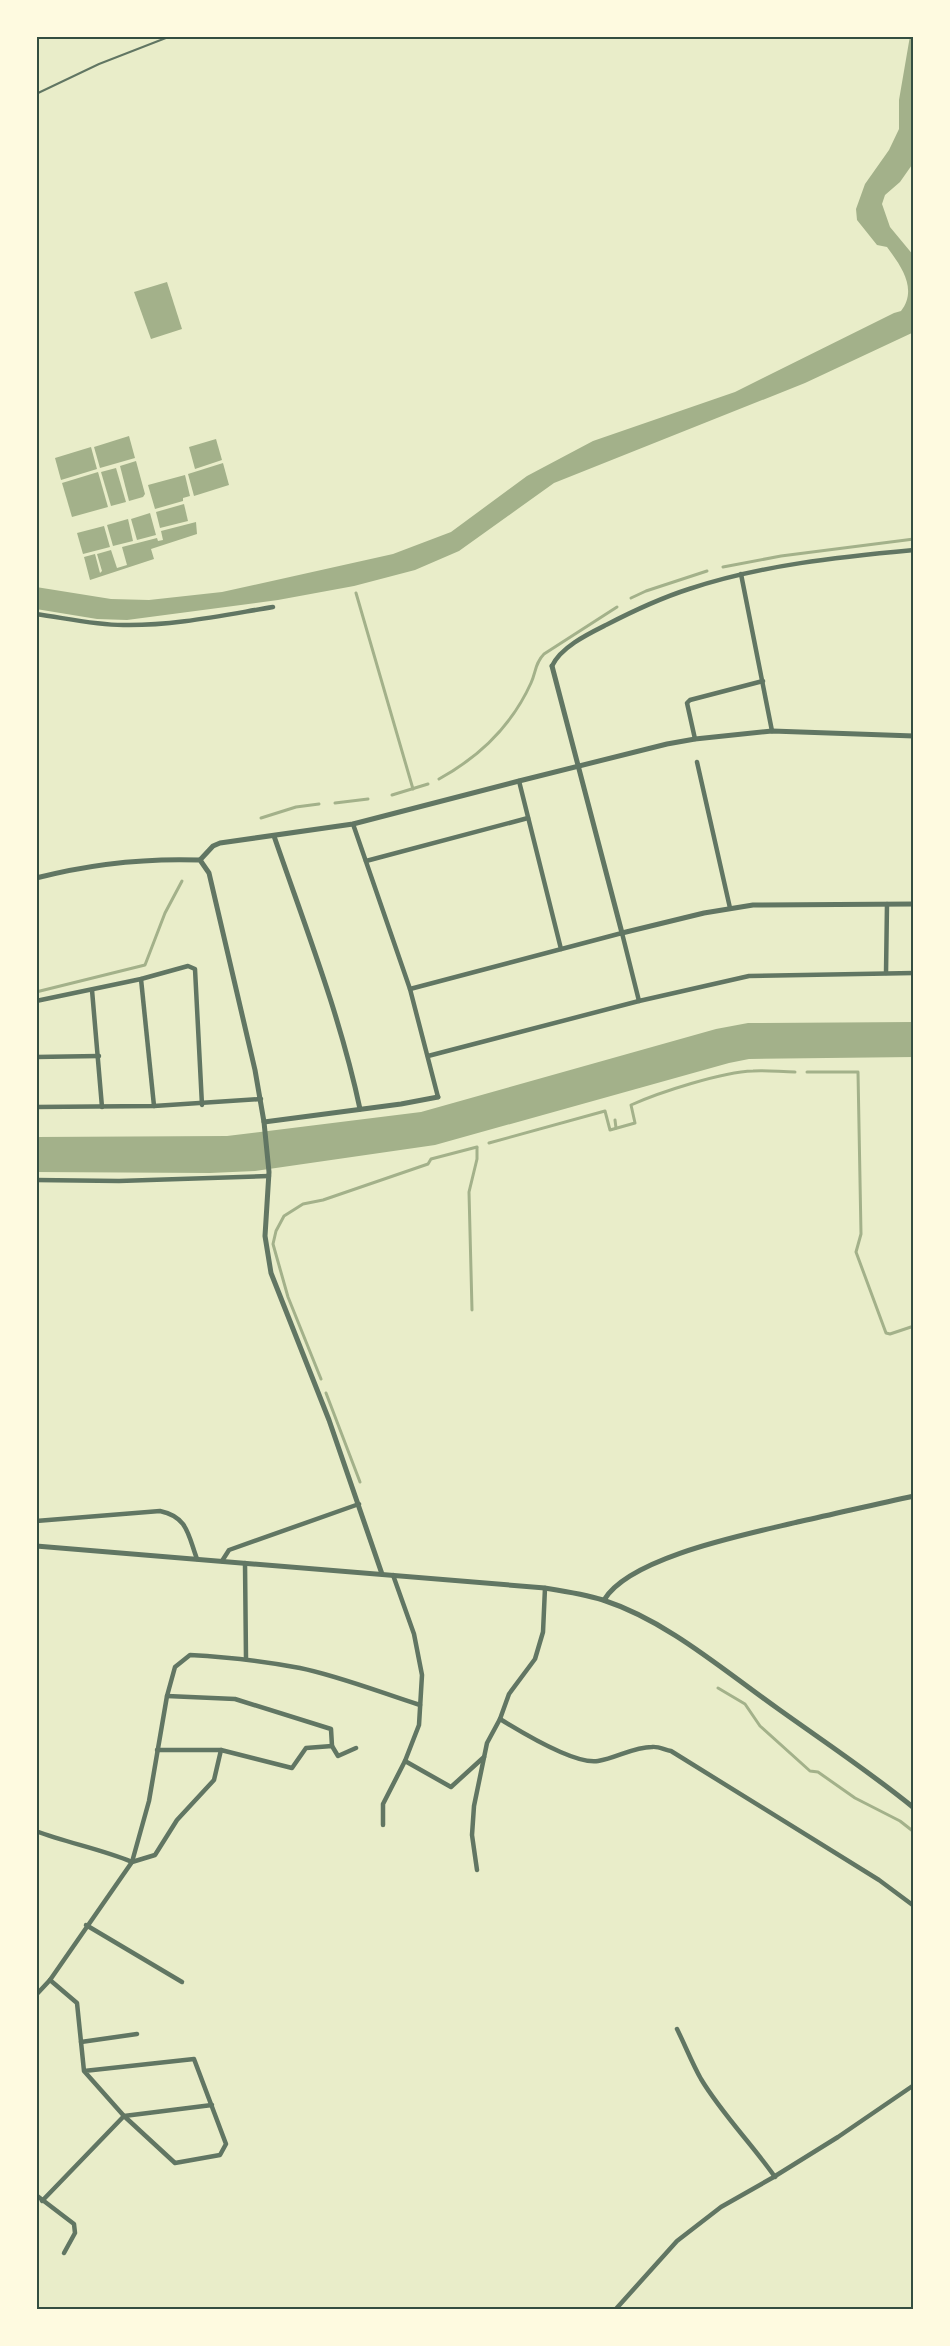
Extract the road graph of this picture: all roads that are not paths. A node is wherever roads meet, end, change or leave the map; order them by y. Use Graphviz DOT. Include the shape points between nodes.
graph roads {
  1 [pos="171,36"];
  2 [pos="36,94"];
  3 [pos="914,550"];
  4 [pos="741,574"];
  5 [pos="273,607"];
  6 [pos="36,614"];
  7 [pos="552,666"];
  8 [pos="763,681"];
  9 [pos="772,731"];
  10 [pos="914,736"];
  11 [pos="694,739"];
  12 [pos="698,762"];
  13 [pos="579,766"];
  14 [pos="519,781"];
  15 [pos="528,818"];
  16 [pos="354,824"];
  17 [pos="274,836"];
  18 [pos="201,861"];
  19 [pos="366,861"];
  20 [pos="36,878"];
  21 [pos="886,904"];
  22 [pos="914,904"];
  23 [pos="730,908"];
  24 [pos="622,933"];
  25 [pos="561,949"];
  26 [pos="886,973"];
  27 [pos="914,973"];
  28 [pos="141,979"];
  29 [pos="410,989"];
  30 [pos="92,990"];
  31 [pos="36,1000"];
  32 [pos="639,1001"];
  33 [pos="99,1056"];
  34 [pos="428,1056"];
  35 [pos="36,1057"];
  36 [pos="438,1097"];
  37 [pos="261,1099"];
  38 [pos="202,1105"];
  39 [pos="154,1106"];
  40 [pos="36,1107"];
  41 [pos="102,1107"];
  42 [pos="360,1109"];
  43 [pos="265,1124"];
  44 [pos="269,1174"];
  45 [pos="36,1180"];
  46 [pos="914,1496"];
  47 [pos="359,1504"];
  48 [pos="36,1521"];
  49 [pos="36,1545"];
  50 [pos="197,1559"];
  51 [pos="222,1561"];
  52 [pos="245,1563"];
  53 [pos="382,1574"];
  54 [pos="393,1575"];
  55 [pos="545,1588"];
  56 [pos="604,1600"];
  57 [pos="246,1659"];
  58 [pos="167,1696"];
  59 [pos="420,1705"];
  60 [pos="500,1719"];
  61 [pos="332,1746"];
  62 [pos="356,1748"];
  63 [pos="157,1750"];
  64 [pos="221,1750"];
  65 [pos="484,1757"];
  66 [pos="405,1761"];
  67 [pos="914,1808"];
  68 [pos="384,1825"];
  69 [pos="36,1831"];
  70 [pos="132,1862"];
  71 [pos="477,1870"];
  72 [pos="914,1906"];
  73 [pos="86,1925"];
  74 [pos="50,1980"];
  75 [pos="182,1982"];
  76 [pos="36,1995"];
  77 [pos="676,2029"];
  78 [pos="138,2034"];
  79 [pos="81,2042"];
  80 [pos="84,2071"];
  81 [pos="914,2085"];
  82 [pos="212,2105"];
  83 [pos="124,2116"];
  84 [pos="775,2177"];
  85 [pos="36,2195"];
  86 [pos="42,2201"];
  87 [pos="64,2253"];
  88 [pos="615,2310"];
  1 -- 2 [label="lane"];
  3 -- 4 [label="street"];
  4 -- 7 [label="street" via="688,589 628,614 575,643"];
  4 -- 8 [label="street"];
  5 -- 6 [label="street" via="189,621 125,625"];
  7 -- 13 [label="street"];
  8 -- 9 [label="street"];
  8 -- 11 [label="street" via="690,700 687,703"];
  9 -- 10 [label="street"];
  9 -- 11 [label="street"];
  11 -- 13 [label="street"];
  12 -- 23 [label="street"];
  13 -- 14 [label="street"];
  13 -- 24 [label="street"];
  14 -- 15 [label="street"];
  14 -- 16 [label="street"];
  15 -- 19 [label="street"];
  15 -- 25 [label="street"];
  16 -- 17 [label="street"];
  16 -- 19 [label="street"];
  17 -- 18 [label="street" via="220,843"];
  17 -- 42 [label="street" via="337,1019"];
  18 -- 20 [label="street" via="125,861"];
  18 -- 37 [label="street" via="209,873"];
  19 -- 29 [label="street"];
  21 -- 22 [label="street"];
  21 -- 23 [label="street"];
  21 -- 26 [label="street"];
  23 -- 24 [label="street"];
  24 -- 25 [label="street"];
  24 -- 32 [label="street"];
  25 -- 29 [label="street"];
  26 -- 27 [label="street"];
  26 -- 32 [label="street" via="749,976"];
  28 -- 30 [label="street"];
  28 -- 38 [label="street" via="188,966 195,969"];
  28 -- 39 [label="street"];
  29 -- 34 [label="street"];
  30 -- 31 [label="street"];
  30 -- 33 [label="street"];
  32 -- 34 [label="street"];
  33 -- 35 [label="street"];
  33 -- 41 [label="street"];
  34 -- 36 [label="street"];
  36 -- 42 [label="street"];
  37 -- 38 [label="street"];
  37 -- 43 [label="street"];
  38 -- 39 [label="street"];
  39 -- 41 [label="street"];
  40 -- 41 [label="street"];
  42 -- 43 [label="street"];
  43 -- 44 [label="street"];
  44 -- 45 [label="street" via="119,1181"];
  44 -- 47 [label="street" via="265,1236 271,1273"];
  46 -- 56 [label="street" via="693,1548 634,1575 611,1590"];
  47 -- 51 [label="street" via="229,1550"];
  47 -- 53 [label="street"];
  48 -- 50 [label="street" via="160,1511 174,1514 182,1521"];
  49 -- 50 [label="street"];
  50 -- 51 [label="street"];
  51 -- 52 [label="street"];
  52 -- 53 [label="street"];
  52 -- 57 [label="street"];
  53 -- 54 [label="street"];
  54 -- 55 [label="street"];
  54 -- 59 [label="street" via="414,1634 422,1675"];
  55 -- 56 [label="street"];
  55 -- 60 [label="street" via="543,1632 535,1659 509,1694"];
  56 -- 67 [label="street" via="663,1629 869,1772"];
  57 -- 58 [label="street" via="190,1655 175,1666"];
  57 -- 59 [label="street" via="301,1668"];
  58 -- 61 [label="street" via="235,1699 331,1729"];
  58 -- 63 [label="street"];
  59 -- 66 [label="street" via="419,1725"];
  60 -- 65 [label="street"];
  60 -- 72 [label="street" via="590,1762 652,1746 670,1751 870,1874"];
  61 -- 62 [label="street" via="338,1756"];
  61 -- 64 [label="street" via="306,1748 292,1768"];
  63 -- 64 [label="street"];
  63 -- 70 [label="street" via="149,1801"];
  64 -- 70 [label="street" via="214,1780 177,1820 155,1855"];
  65 -- 66 [label="street" via="451,1786"];
  65 -- 71 [label="street" via="472,1836"];
  66 -- 68 [label="street" via="383,1804"];
  69 -- 70 [label="street"];
  70 -- 73 [label="street"];
  73 -- 74 [label="street"];
  73 -- 75 [label="street"];
  74 -- 76 [label="street"];
  74 -- 79 [label="street" via="77,2003"];
  77 -- 84 [label="street" via="719,2106"];
  78 -- 79 [label="street"];
  79 -- 80 [label="street"];
  80 -- 82 [label="street" via="194,2059"];
  80 -- 83 [label="street"];
  81 -- 84 [label="street"];
  82 -- 83 [label="street"];
  82 -- 83 [label="street" via="226,2144 220,2155 175,2163"];
  83 -- 86 [label="street"];
  84 -- 88 [label="street" via="721,2207 677,2241"];
  85 -- 86 [label="street"];
  86 -- 87 [label="street" via="74,2224 75,2233"];
}
